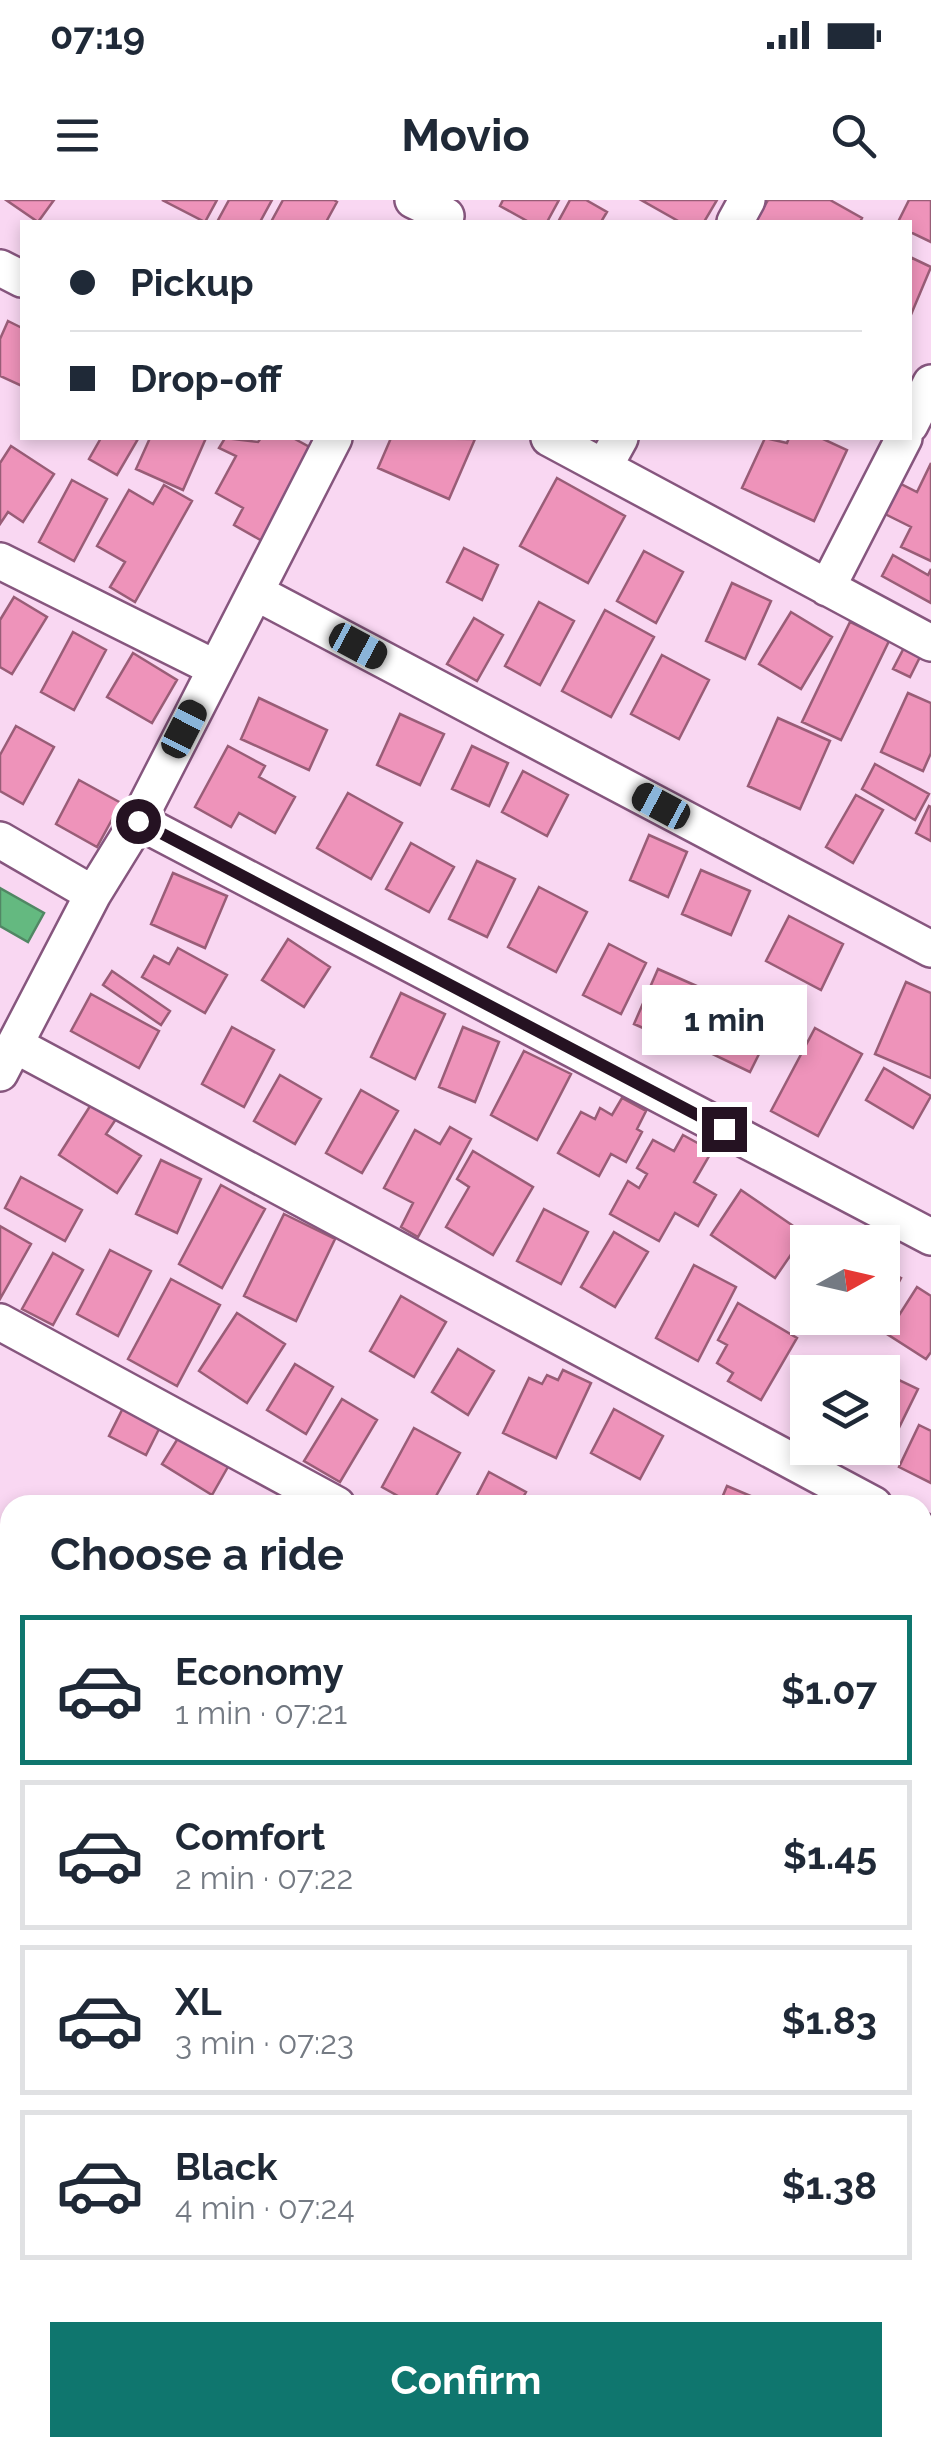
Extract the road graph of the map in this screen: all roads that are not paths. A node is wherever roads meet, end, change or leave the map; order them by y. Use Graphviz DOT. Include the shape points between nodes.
graph roads {
  1 [pos="413,200"];
  2 [pos="448,213"];
  3 [pos="931,383"];
  4 [pos="912,421"];
  5 [pos="332,440"];
  6 [pos="558,440"];
  7 [pos="903,440"];
  8 [pos="612,452"];
  9 [pos="0,561"];
  10 [pos="827,588"];
  11 [pos="257,592"];
  12 [pos="931,643"];
  13 [pos="214,668"];
  14 [pos="138,821"];
  15 [pos="0,840"];
  16 [pos="93,894"];
  17 [pos="931,949"];
  18 [pos="8,1060"];
  19 [pos="931,1238"];
  20 [pos="0,1322"];
  21 [pos="319,1495"];
  22 [pos="855,1495"];
  1 -- 2 [label="street"];
  3 -- 4 [label="street"];
  5 -- 11 [label="street"];
  6 -- 8 [label="street"];
  7 -- 10 [label="street"];
  8 -- 10 [label="street"];
  9 -- 13 [label="street"];
  10 -- 12 [label="street"];
  11 -- 13 [label="street"];
  11 -- 17 [label="street"];
  13 -- 14 [label="street"];
  14 -- 16 [label="street"];
  14 -- 19 [label="street"];
  15 -- 16 [label="street"];
  16 -- 18 [label="street"];
  18 -- 22 [label="street"];
  20 -- 21 [label="street"];
}
